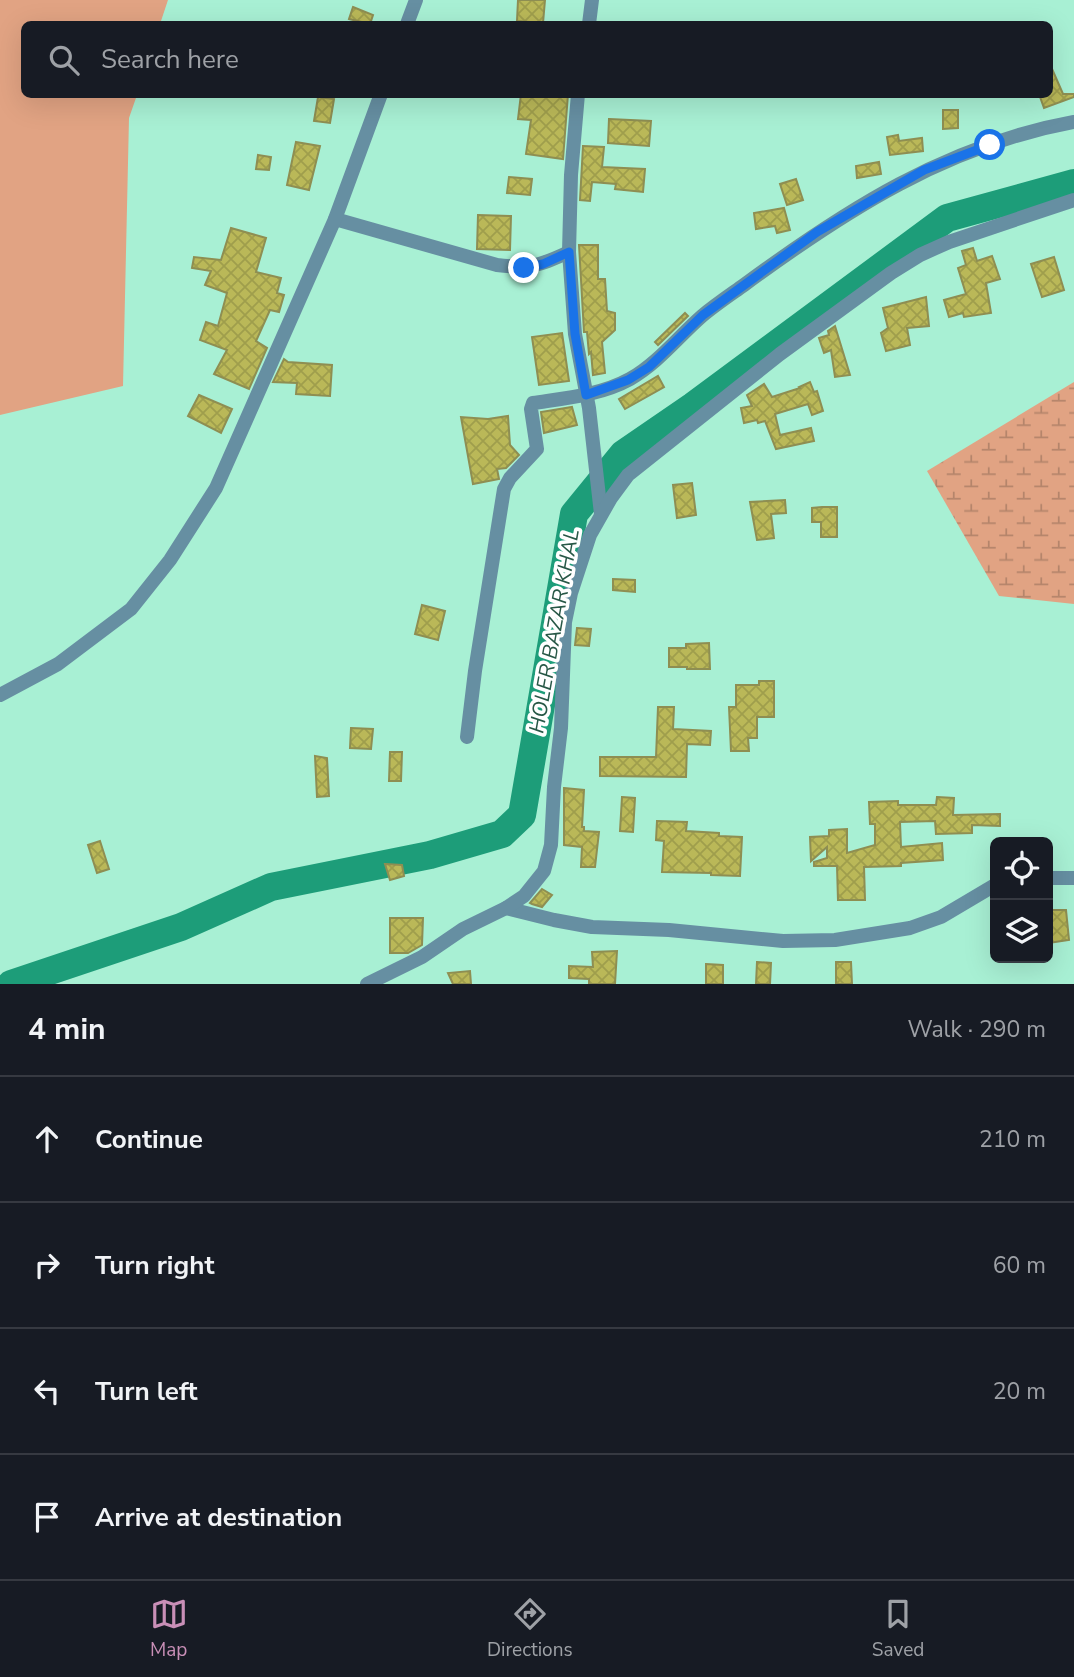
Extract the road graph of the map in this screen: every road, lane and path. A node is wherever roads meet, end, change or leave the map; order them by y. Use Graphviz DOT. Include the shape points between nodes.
graph roads {
  1 [pos="416,0"];
  2 [pos="592,0"];
  3 [pos="408,21"];
  4 [pos="589,21"];
  5 [pos="380,98"];
  6 [pos="578,98"];
  7 [pos="1074,122"];
  8 [pos="1074,200"];
  9 [pos="335,219"];
  10 [pos="569,252"];
  11 [pos="586,395"];
  12 [pos="601,508"];
  13 [pos="0,695"];
  14 [pos="467,737"];
  15 [pos="1053,878"];
  16 [pos="1074,878"];
  17 [pos="990,888"];
  18 [pos="506,908"];
  19 [pos="367,984"];
  1 -- 3 [label="street"];
  2 -- 4 [label="street"];
  5 -- 9 [label="street"];
  6 -- 10 [label="street"];
  7 -- 11 [label="street" via="990,145 924,170 869,200 703,315 649,367"];
  8 -- 12 [label="street" via="949,242 891,273 659,449 628,475"];
  9 -- 10 [label="street" via="497,265 524,268"];
  9 -- 13 [label="street" via="216,488 170,560 131,609 101,634"];
  10 -- 11 [label="street" via="575,334"];
  11 -- 12 [label="street"];
  11 -- 14 [label="street" via="533,403 537,450 504,489"];
  12 -- 18 [label="street" via="582,555 565,622 549,857 536,882"];
  15 -- 16 [label="street"];
  17 -- 18 [label="street" via="940,917 910,928 835,940 783,941 592,927"];
  18 -- 19 [label="street"];
}
